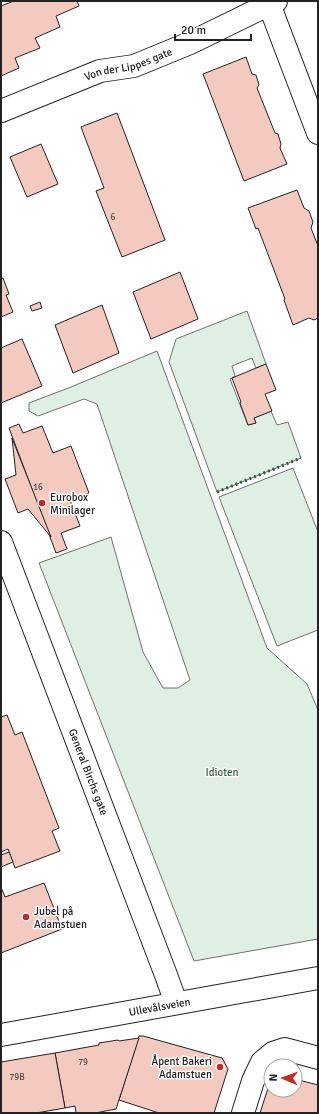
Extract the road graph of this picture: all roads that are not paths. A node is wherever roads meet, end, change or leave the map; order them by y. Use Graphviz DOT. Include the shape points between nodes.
graph roads {
  1 [pos="273,3"];
  2 [pos="1,111"];
  3 [pos="318,133"];
  4 [pos="1,542"];
  5 [pos="318,978"];
  6 [pos="176,1003"];
  7 [pos="1,1035"];
  8 [pos="318,1058"];
  9 [pos="243,1113"];
  1 -- 2 [label="street, Von der Lippes gate" via="190,43 134,66 100,71"];
  1 -- 3 [label="street"];
  4 -- 6 [label="street, General Birchs gate"];
  5 -- 6 [label="street, Ullevålsveien"];
  6 -- 7 [label="street, Ullevålsveien"];
  8 -- 9 [label="street" via="285,1049 273,1053 262,1062 253,1080"];
}
